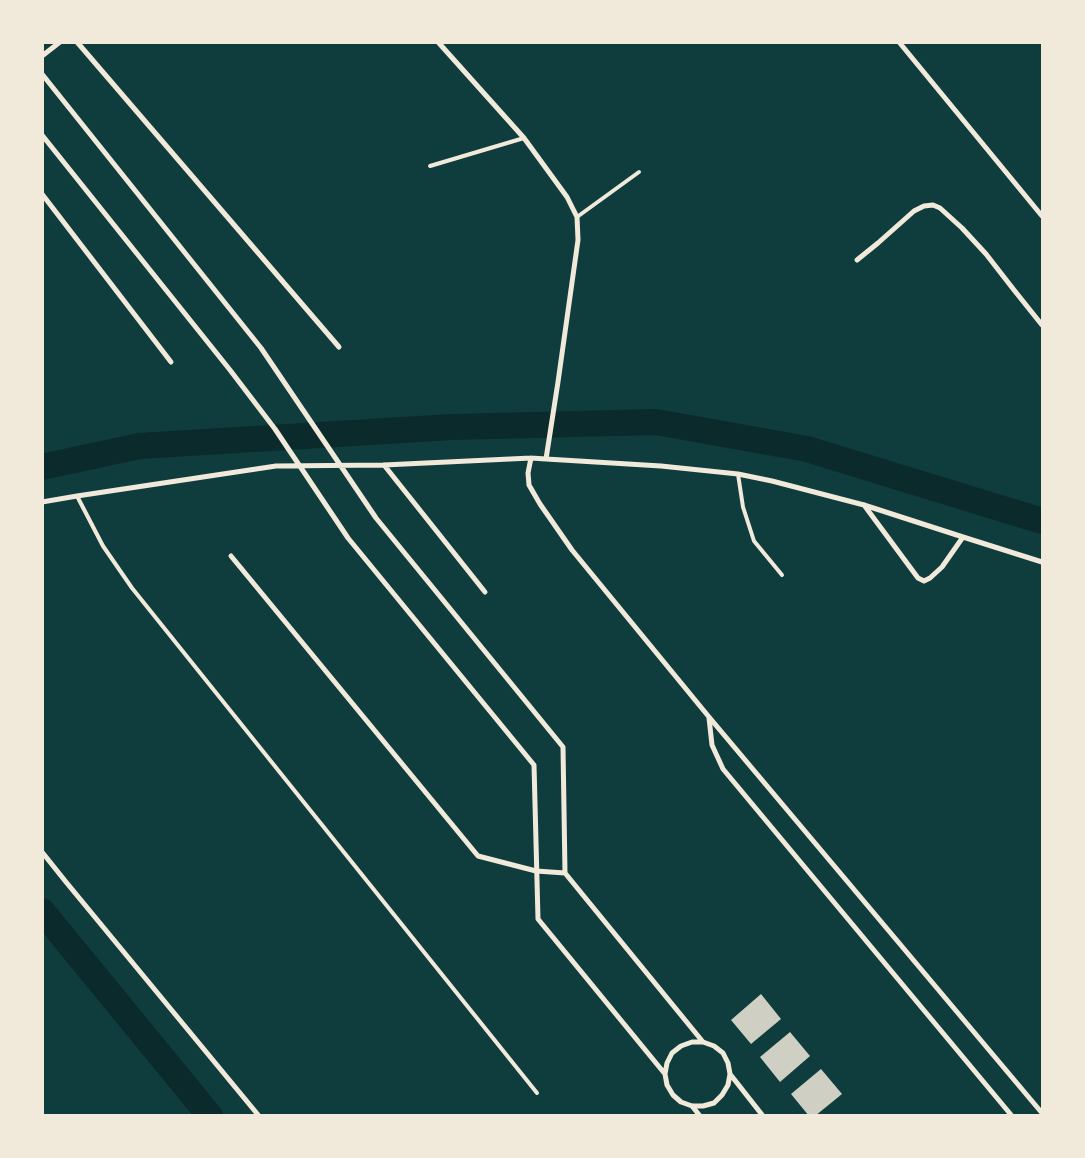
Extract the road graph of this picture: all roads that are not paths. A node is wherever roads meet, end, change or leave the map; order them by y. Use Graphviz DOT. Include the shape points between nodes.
graph roads {
  1 [pos="60,42"];
  2 [pos="77,42"];
  3 [pos="438,42"];
  4 [pos="899,42"];
  5 [pos="42,56"];
  6 [pos="42,74"];
  7 [pos="42,135"];
  8 [pos="524,138"];
  9 [pos="430,166"];
  10 [pos="639,172"];
  11 [pos="42,194"];
  12 [pos="1042,216"];
  13 [pos="577,217"];
  14 [pos="857,260"];
  15 [pos="1042,325"];
  16 [pos="339,346"];
  17 [pos="170,362"];
  18 [pos="531,458"];
  19 [pos="546,459"];
  20 [pos="384,465"];
  21 [pos="738,474"];
  22 [pos="76,496"];
  23 [pos="42,502"];
  24 [pos="864,505"];
  25 [pos="963,538"];
  26 [pos="231,556"];
  27 [pos="1042,562"];
  28 [pos="782,575"];
  29 [pos="485,592"];
  30 [pos="709,717"];
  31 [pos="42,852"];
  32 [pos="536,871"];
  33 [pos="565,873"];
  34 [pos="703,1042"];
  35 [pos="665,1074"];
  36 [pos="730,1074"];
  37 [pos="538,1093"];
  38 [pos="692,1106"];
  39 [pos="1042,1113"];
  40 [pos="259,1116"];
  41 [pos="700,1116"];
  42 [pos="763,1116"];
  43 [pos="1012,1116"];
  1 -- 5 [label="street"];
  2 -- 16 [label="street"];
  3 -- 8 [label="street"];
  4 -- 12 [label="street"];
  6 -- 33 [label="street" via="261,348 376,518 563,747"];
  7 -- 32 [label="street" via="275,429 348,538 534,765"];
  8 -- 9 [label="lane"];
  8 -- 13 [label="street" via="567,197"];
  10 -- 13 [label="lane"];
  11 -- 17 [label="street"];
  13 -- 19 [label="street" via="578,240"];
  14 -- 15 [label="street" via="914,211 932,205 940,208 986,254"];
  18 -- 19 [label="street"];
  18 -- 20 [label="street"];
  18 -- 30 [label="street" via="529,485 540,504 572,550"];
  19 -- 21 [label="street"];
  20 -- 22 [label="street" via="276,466"];
  20 -- 29 [label="street"];
  21 -- 24 [label="street"];
  21 -- 28 [label="lane" via="743,507 754,541"];
  22 -- 23 [label="street"];
  22 -- 37 [label="lane" via="103,546 132,588"];
  24 -- 25 [label="street"];
  24 -- 25 [label="street" via="918,578 924,581 942,566"];
  25 -- 27 [label="street"];
  26 -- 32 [label="street" via="478,856"];
  30 -- 39 [label="street"];
  30 -- 43 [label="street" via="712,745 723,769"];
  31 -- 40 [label="street"];
  32 -- 33 [label="street"];
  32 -- 35 [label="street" via="538,919"];
  33 -- 34 [label="street"];
  34 -- 35 [label="street" via="692,1042 672,1053"];
  34 -- 36 [label="street" via="723,1053"];
  35 -- 38 [label="street" via="673,1095"];
  36 -- 38 [label="street" via="728,1085 714,1103"];
  36 -- 42 [label="street"];
  38 -- 41 [label="street"];
}
